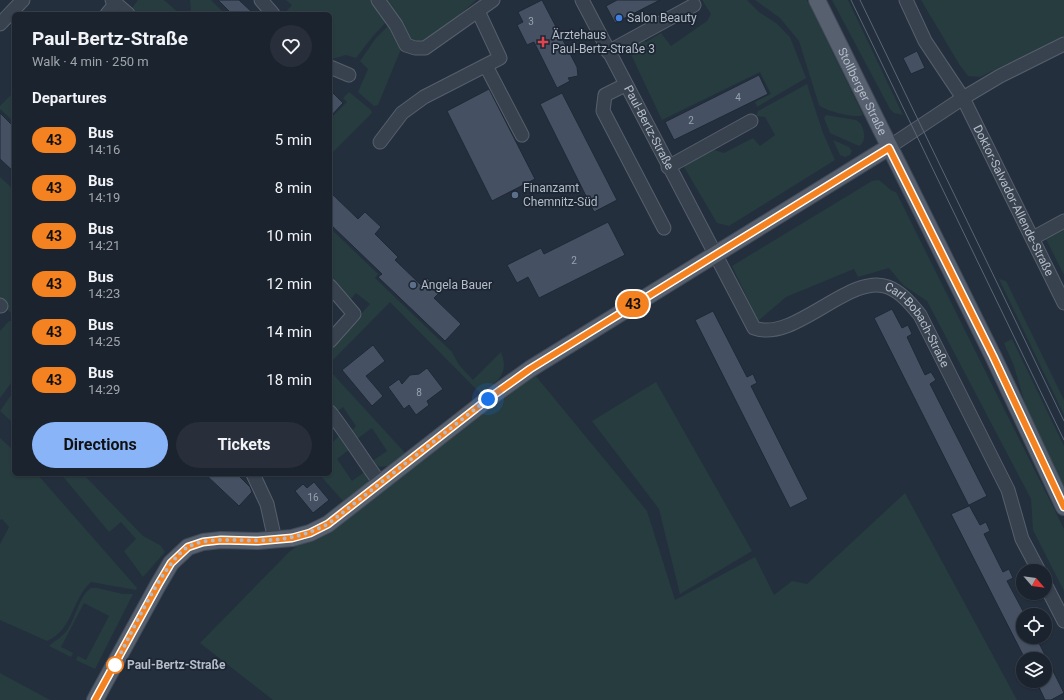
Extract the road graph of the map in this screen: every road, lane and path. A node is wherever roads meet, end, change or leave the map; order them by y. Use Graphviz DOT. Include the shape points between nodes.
graph roads {
  1 [pos="23,0"];
  2 [pos="261,0"];
  3 [pos="378,0"];
  4 [pos="493,0"];
  5 [pos="582,0"];
  6 [pos="817,0"];
  7 [pos="906,0"];
  8 [pos="114,2"];
  9 [pos="694,5"];
  10 [pos="478,11"];
  11 [pos="108,12"];
  12 [pos="126,12"];
  13 [pos="271,12"];
  14 [pos="0,24"];
  15 [pos="1064,44"];
  16 [pos="608,52"];
  17 [pos="486,66"];
  18 [pos="332,69"];
  19 [pos="349,75"];
  20 [pos="625,85"];
  21 [pos="963,98"];
  22 [pos="751,121"];
  23 [pos="522,135"];
  24 [pos="380,142"];
  25 [pos="889,148"];
  26 [pos="668,167"];
  27 [pos="1064,221"];
  28 [pos="664,228"];
  29 [pos="1033,238"];
  30 [pos="714,256"];
  31 [pos="332,288"];
  32 [pos="1064,303"];
  33 [pos="332,339"];
  34 [pos="332,415"];
  35 [pos="254,476"];
  36 [pos="380,483"];
  37 [pos="1064,507"];
  38 [pos="275,540"];
  39 [pos="1035,564"];
  40 [pos="1052,598"];
  41 [pos="1064,621"];
  42 [pos="95,700"];
  1 -- 14 [label="street"];
  2 -- 13 [label="street"];
  3 -- 10 [label="street" via="396,25 406,45 415,48 425,48"];
  4 -- 10 [label="street"];
  5 -- 16 [label="street, Paul-Bertz-Straße"];
  6 -- 25 [label="main road, Stollberger Straße"];
  7 -- 21 [label="street, Doktor-Salvador-Allende-Straße" via="925,41"];
  8 -- 11 [label="street"];
  8 -- 12 [label="street"];
  9 -- 16 [label="street"];
  10 -- 17 [label="street" via="500,58"];
  15 -- 21 [label="street"];
  16 -- 20 [label="street, Paul-Bertz-Straße"];
  17 -- 23 [label="street"];
  17 -- 24 [label="street" via="424,97 402,113"];
  18 -- 19 [label="street"];
  20 -- 26 [label="street, Paul-Bertz-Straße"];
  20 -- 28 [label="street" via="605,95 603,111"];
  21 -- 25 [label="street"];
  21 -- 29 [label="street, Doktor-Salvador-Allende-Straße"];
  22 -- 26 [label="street"];
  25 -- 30 [label="main road"];
  25 -- 37 [label="main road, Stollberger Straße" via="993,356"];
  26 -- 30 [label="street, Paul-Bertz-Straße"];
  27 -- 29 [label="street"];
  29 -- 32 [label="street, Doktor-Salvador-Allende-Straße"];
  30 -- 36 [label="main road" via="530,369"];
  30 -- 39 [label="street, Carl-Bobach-Straße" via="754,328 762,331 789,325 858,289 887,286 906,298 920,315 1008,490 1022,539"];
  31 -- 33 [label="street" via="354,314"];
  34 -- 36 [label="street"];
  35 -- 38 [label="street" via="268,504"];
  36 -- 38 [label="main road" via="328,524 310,533"];
  38 -- 42 [label="main road" via="221,540 188,547 171,563"];
  40 -- 41 [label="street"];
}
